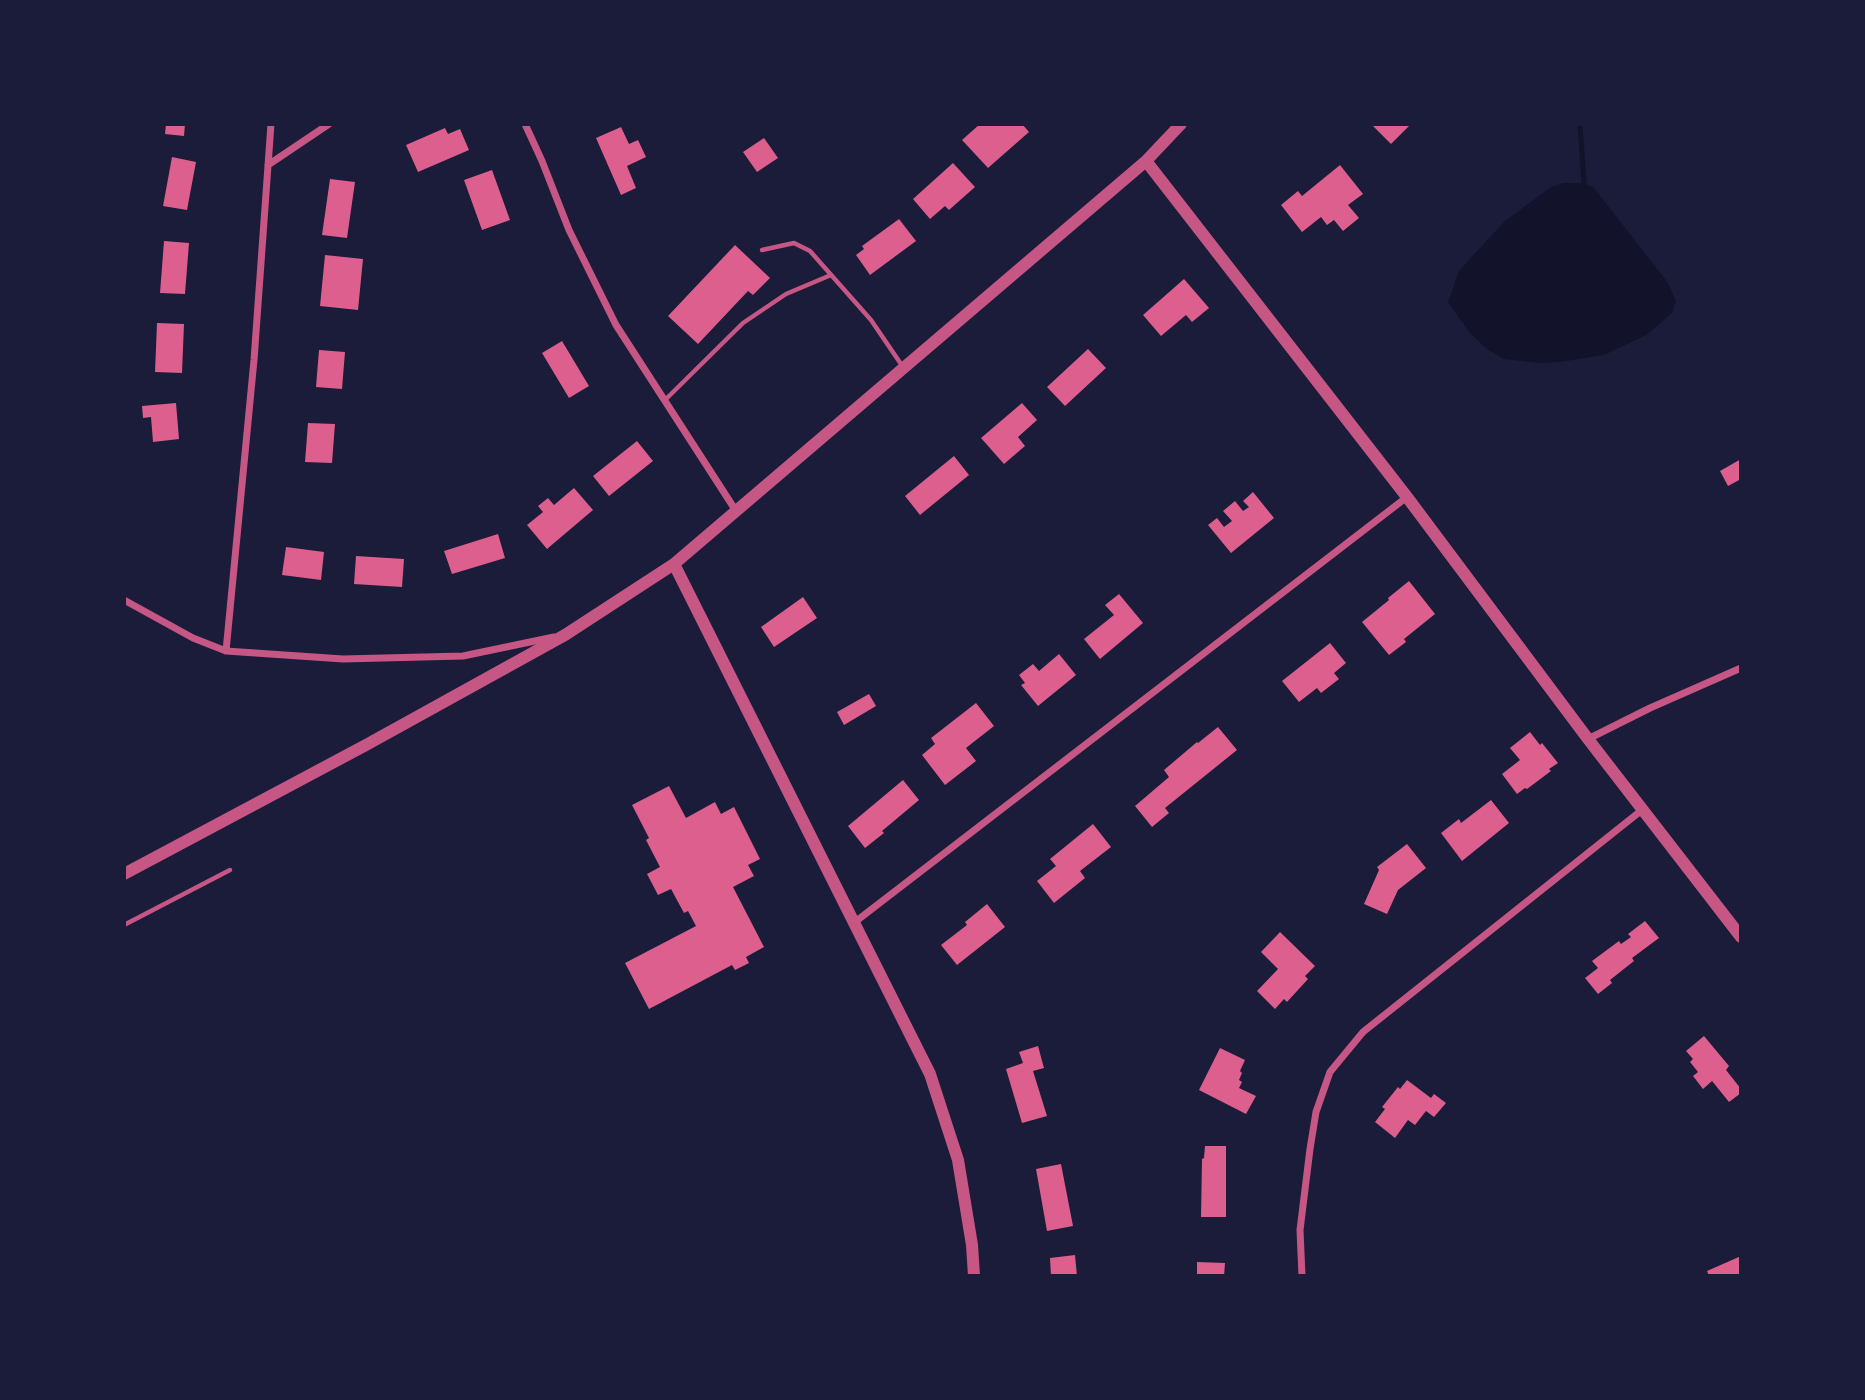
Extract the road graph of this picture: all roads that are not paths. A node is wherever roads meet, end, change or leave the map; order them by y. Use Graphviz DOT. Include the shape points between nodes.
graph roads {
  1 [pos="271,124"];
  2 [pos="329,124"];
  3 [pos="525,124"];
  4 [pos="1181,124"];
  5 [pos="1146,160"];
  6 [pos="268,165"];
  7 [pos="762,250"];
  8 [pos="831,275"];
  9 [pos="903,368"];
  10 [pos="665,400"];
  11 [pos="1407,497"];
  12 [pos="736,511"];
  13 [pos="674,564"];
  14 [pos="124,600"];
  15 [pos="565,635"];
  16 [pos="226,651"];
  17 [pos="1741,668"];
  18 [pos="1588,739"];
  19 [pos="1642,810"];
  20 [pos="230,870"];
  21 [pos="124,874"];
  22 [pos="855,922"];
  23 [pos="124,925"];
  24 [pos="1741,937"];
  25 [pos="974,1276"];
  26 [pos="1302,1276"];
  1 -- 6 [label="street"];
  2 -- 6 [label="street"];
  3 -- 10 [label="street" via="569,230 616,325"];
  4 -- 5 [label="street"];
  5 -- 9 [label="street"];
  5 -- 11 [label="street"];
  6 -- 16 [label="street"];
  7 -- 8 [label="lane" via="794,243 810,251"];
  8 -- 9 [label="lane" via="871,320"];
  8 -- 10 [label="lane" via="786,294 743,323"];
  9 -- 12 [label="street"];
  10 -- 12 [label="street"];
  11 -- 18 [label="street"];
  11 -- 22 [label="street"];
  12 -- 13 [label="street"];
  13 -- 15 [label="street"];
  13 -- 22 [label="street"];
  14 -- 16 [label="street" via="192,638"];
  15 -- 16 [label="street" via="463,656 343,659"];
  15 -- 21 [label="street"];
  17 -- 18 [label="street"];
  18 -- 19 [label="street"];
  19 -- 24 [label="street"];
  19 -- 26 [label="street" via="1363,1032 1330,1072 1310,1149 1300,1230"];
  20 -- 23 [label="lane"];
  22 -- 25 [label="street" via="930,1074 958,1160"];
}
